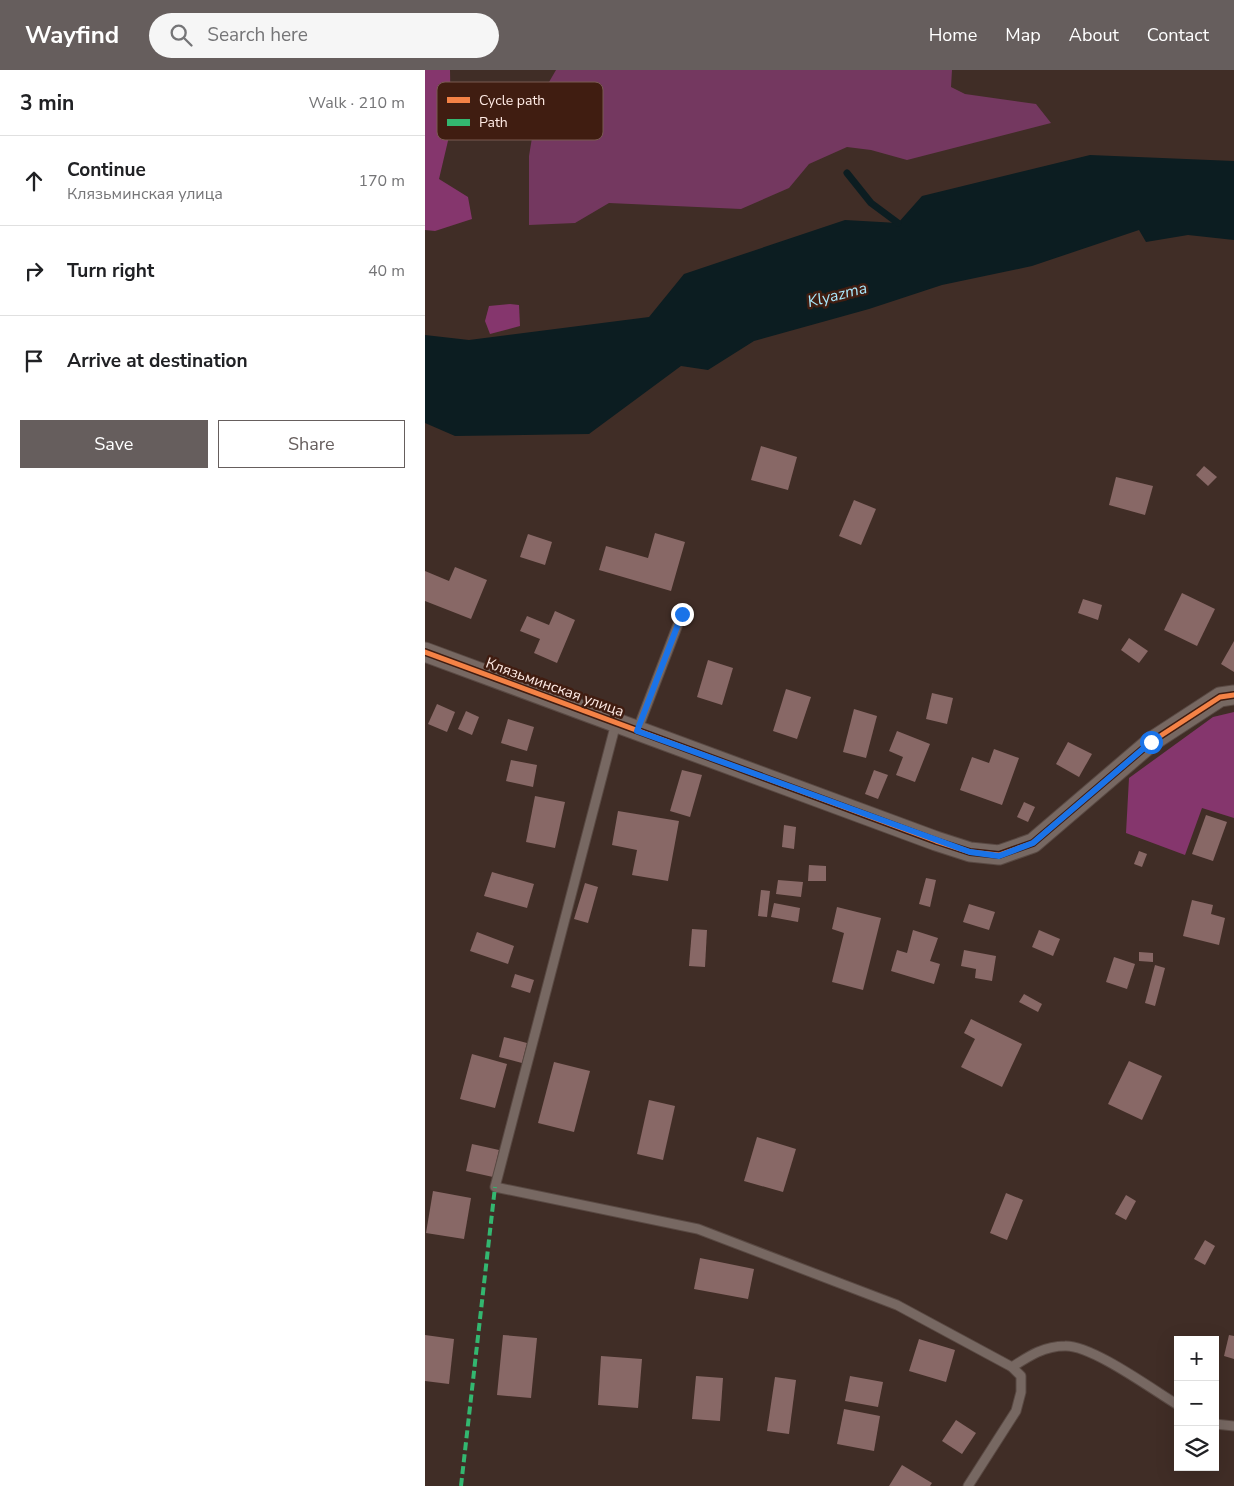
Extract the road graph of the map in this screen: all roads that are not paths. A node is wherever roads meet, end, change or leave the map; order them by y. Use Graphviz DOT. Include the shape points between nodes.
graph roads {
  1 [pos="682,614"];
  2 [pos="425,652"];
  3 [pos="1234,695"];
  4 [pos="616,723"];
  5 [pos="637,731"];
  6 [pos="1012,1367"];
  7 [pos="1174,1402"];
  8 [pos="1219,1424"];
  9 [pos="1234,1426"];
  10 [pos="968,1486"];
  1 -- 5 [label="lane"];
  2 -- 4 [label="street, Клязьминская улица"];
  3 -- 5 [label="street, Клязьминская улица" via="1220,697 1151,742 1033,843 999,856 970,852 936,841"];
  4 -- 5 [label="street, Клязьминская улица"];
  4 -- 6 [label="lane" via="495,1187 698,1229 897,1305"];
  6 -- 7 [label="lane" via="1036,1352 1066,1345 1095,1353"];
  6 -- 10 [label="lane" via="1021,1376 1016,1411"];
  8 -- 9 [label="lane"];
}
